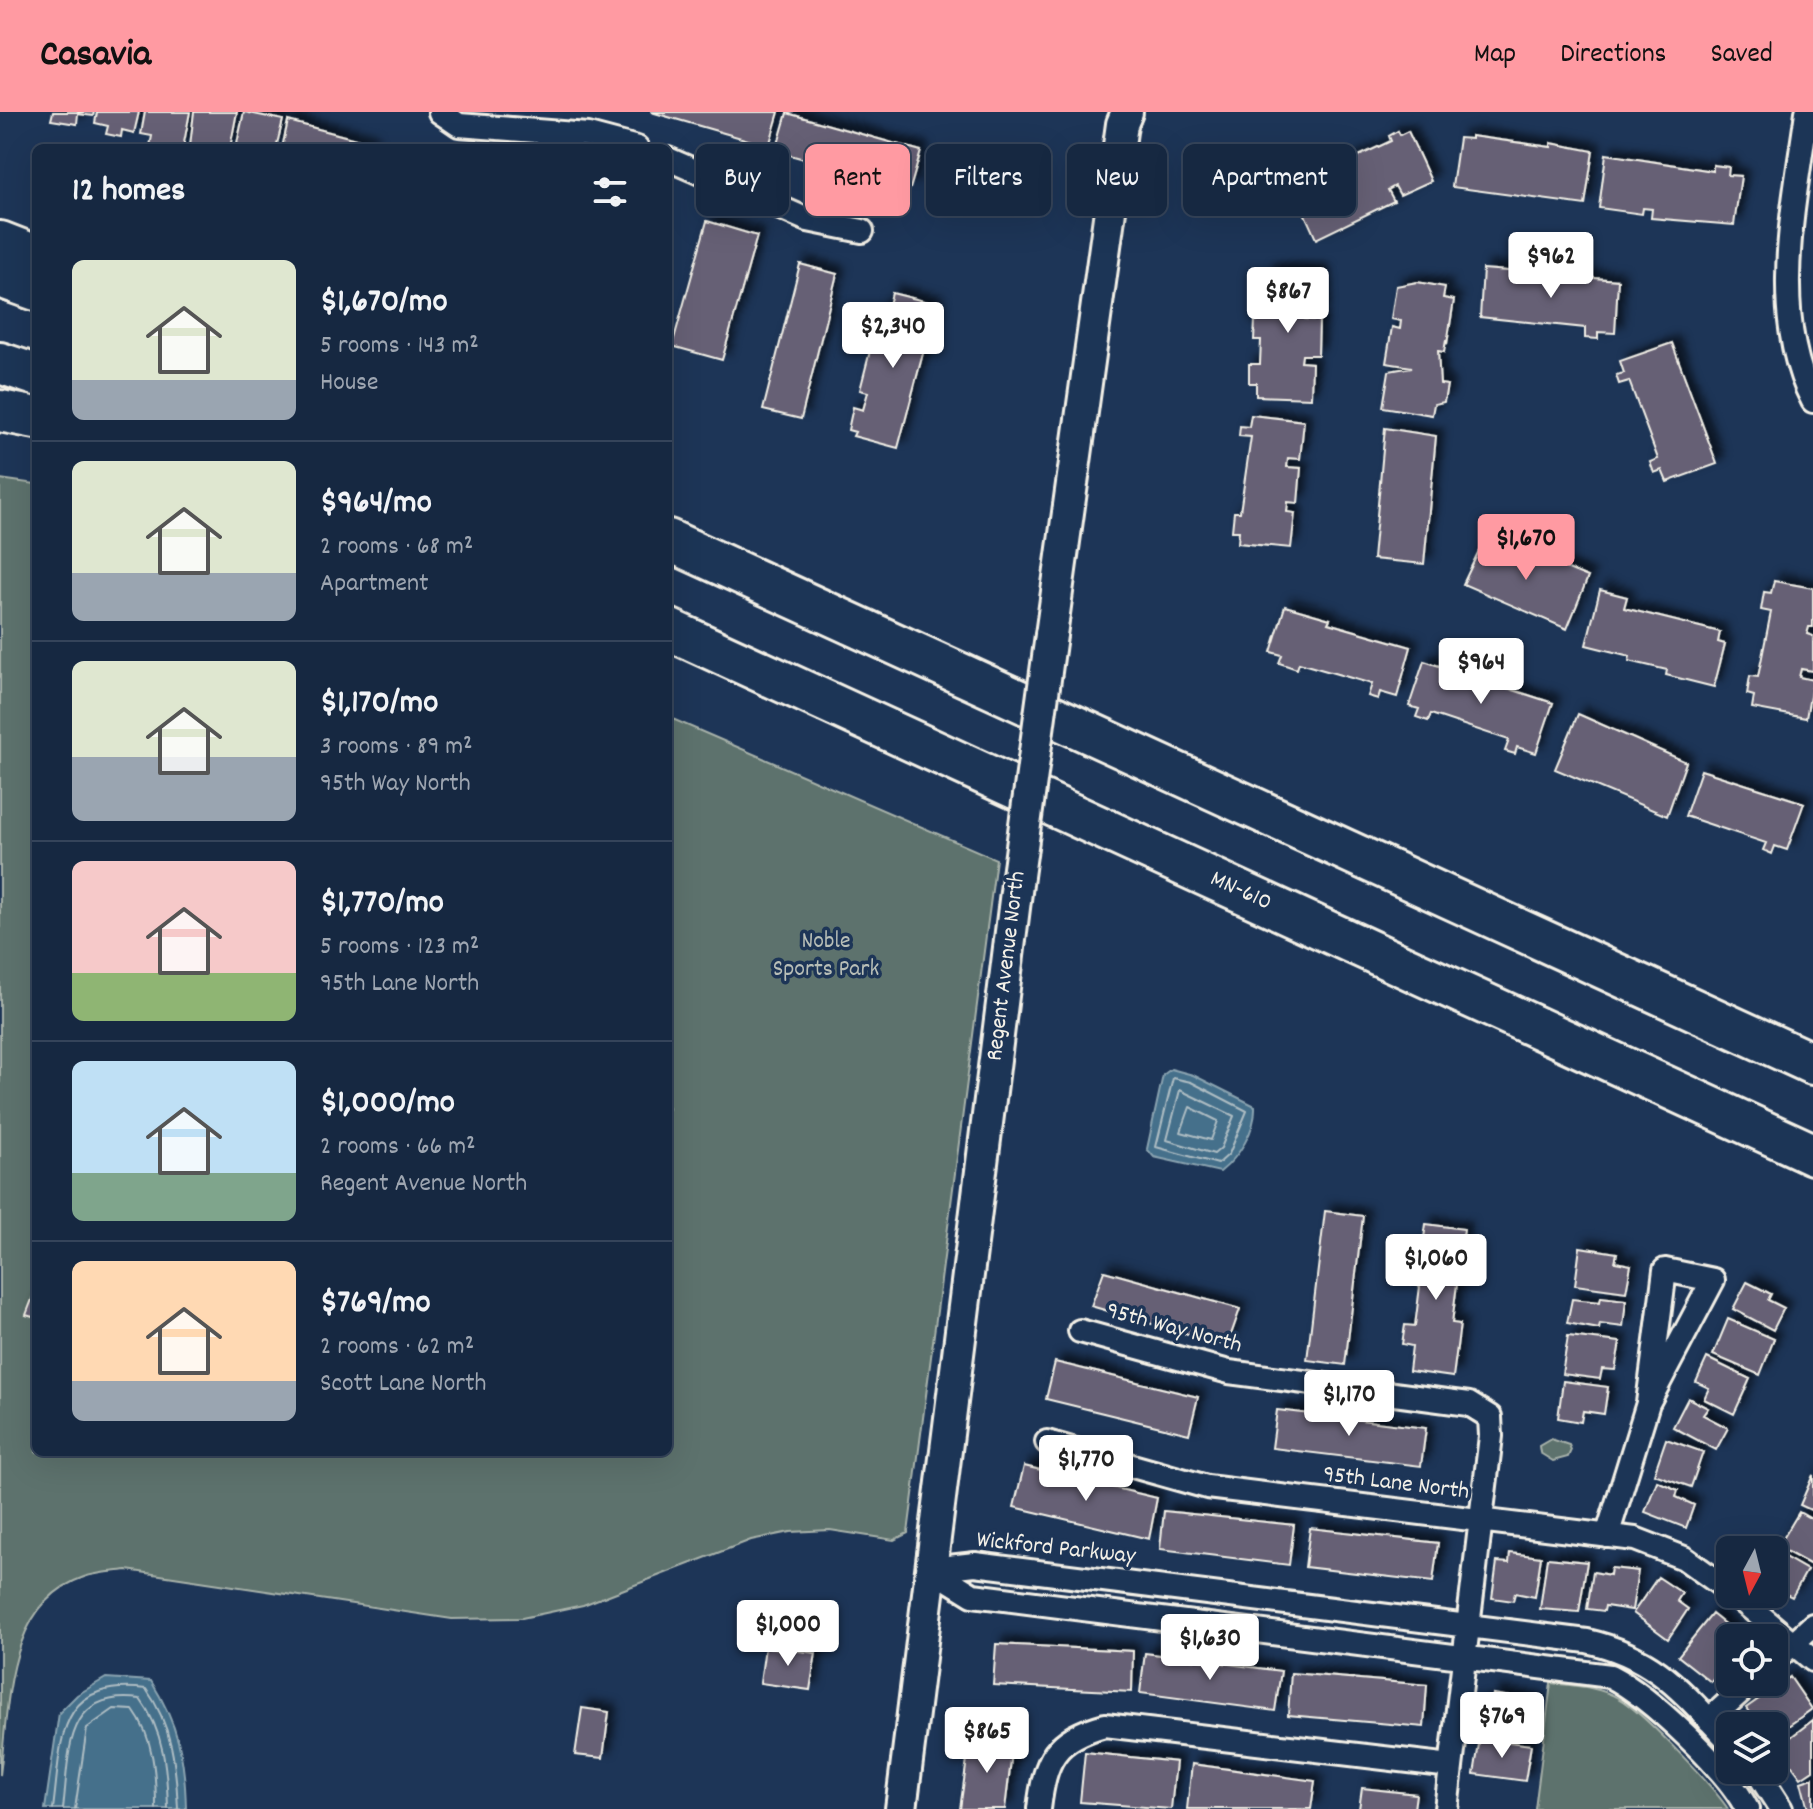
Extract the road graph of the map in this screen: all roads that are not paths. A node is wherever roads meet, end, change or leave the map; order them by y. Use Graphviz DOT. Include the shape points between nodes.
graph roads {
  1 [pos="440,112"];
  2 [pos="1807,112"];
  3 [pos="1122,116"];
  4 [pos="622,144"];
  5 [pos="672,161"];
  6 [pos="862,231"];
  7 [pos="0,242"];
  8 [pos="32,254"];
  9 [pos="0,277"];
  10 [pos="32,289"];
  11 [pos="0,363"];
  12 [pos="32,374"];
  13 [pos="1813,401"];
  14 [pos="0,411"];
  15 [pos="32,417"];
  16 [pos="672,542"];
  17 [pos="672,631"];
  18 [pos="1597,965"];
  19 [pos="1813,1049"];
  20 [pos="1813,1064"];
  21 [pos="1813,1156"];
  22 [pos="1080,1331"];
  23 [pos="1648,1403"];
  24 [pos="1047,1442"];
  25 [pos="1481,1520"];
  26 [pos="1607,1536"];
  27 [pos="931,1569"];
  28 [pos="1716,1580"];
  29 [pos="1752,1608"];
  30 [pos="1813,1625"];
  31 [pos="1469,1626"];
  32 [pos="1794,1642"];
  33 [pos="1788,1648"];
  34 [pos="1464,1656"];
  35 [pos="1813,1660"];
  36 [pos="1736,1696"];
  37 [pos="1709,1720"];
  38 [pos="1716,1727"];
  39 [pos="1451,1766"];
  40 [pos="1765,1784"];
  41 [pos="901,1809"];
  42 [pos="1039,1809"];
  43 [pos="1446,1809"];
  44 [pos="1747,1809"];
  45 [pos="1781,1809"];
  1 -- 4 [label="street" via="459,125 588,135"];
  2 -- 13 [label="street" via="1791,250 1791,313 1798,359"];
  3 -- 27 [label="street, Regent Avenue North, bridge" via="1018,876"];
  5 -- 6 [label="street" via="808,220"];
  7 -- 8 [label="highway"];
  9 -- 10 [label="highway"];
  11 -- 12 [label="highway"];
  14 -- 15 [label="highway"];
  16 -- 18 [label="highway"];
  17 -- 21 [label="highway, MN-610"];
  18 -- 19 [label="highway"];
  18 -- 20 [label="highway"];
  22 -- 25 [label="street, 95th Way North" via="1229,1372 1469,1404 1490,1417"];
  23 -- 23 [label="street" via="1665,1270 1713,1280 1655,1390"];
  23 -- 26 [label="street"];
  24 -- 25 [label="street, 95th Lane North" via="1207,1487"];
  25 -- 26 [label="street, 95th Lane North"];
  25 -- 31 [label="street"];
  26 -- 28 [label="street, 95th Lane North" via="1665,1549"];
  27 -- 31 [label="street, Wickford Parkway" via="975,1564"];
  27 -- 34 [label="street, Wickford Parkway" via="973,1595"];
  27 -- 41 [label="street, Regent Avenue North"];
  29 -- 32 [label="street, 95th Lane North"];
  30 -- 32 [label="street"];
  31 -- 34 [label="street"];
  31 -- 37 [label="street, Wickford Parkway" via="1615,1648 1668,1678"];
  32 -- 33 [label="street"];
  32 -- 35 [label="street, 95th Lane North"];
  34 -- 39 [label="street"];
  34 -- 44 [label="street, Wickford Parkway" via="1585,1670 1630,1686 1730,1784"];
  36 -- 37 [label="street"];
  37 -- 38 [label="street, Wickford Parkway"];
  39 -- 42 [label="street" via="1105,1725 1070,1737 1056,1749 1042,1783"];
  39 -- 43 [label="street"];
  40 -- 45 [label="street"];
}
